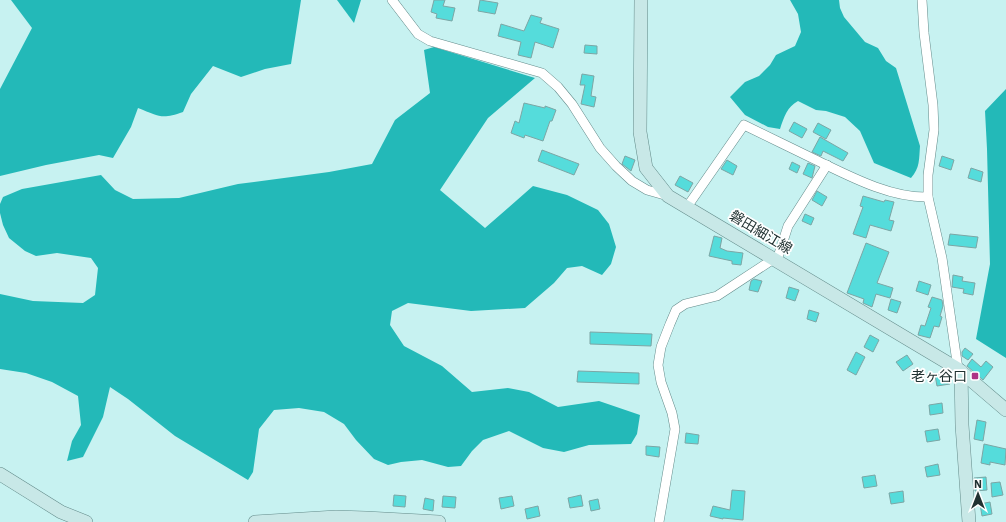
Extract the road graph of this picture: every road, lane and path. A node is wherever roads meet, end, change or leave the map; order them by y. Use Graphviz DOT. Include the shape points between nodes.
graph roads {
  1 [pos="392,0"];
  2 [pos="641,0"];
  3 [pos="922,0"];
  4 [pos="827,165"];
  5 [pos="668,196"];
  6 [pos="928,197"];
  7 [pos="687,207"];
  8 [pos="776,259"];
  9 [pos="959,370"];
  10 [pos="1006,410"];
  11 [pos="0,474"];
  12 [pos="86,522"];
  13 [pos="255,522"];
  14 [pos="439,522"];
  15 [pos="659,522"];
  16 [pos="969,522"];
  1 -- 5 [label="street" via="418,34 430,41 542,73 572,104 600,148 616,166 632,181 647,190"];
  2 -- 5 [label="main road, 磐田細江線" via="640,132 646,168"];
  3 -- 6 [label="street" via="934,130"];
  4 -- 6 [label="street" via="861,182 900,194"];
  4 -- 7 [label="street" via="744,124"];
  4 -- 8 [label="street" via="788,226"];
  5 -- 7 [label="main road, 磐田細江線"];
  6 -- 9 [label="street" via="942,258"];
  7 -- 8 [label="main road, 磐田細江線"];
  8 -- 9 [label="main road, 磐田細江線"];
  8 -- 15 [label="street" via="716,296 685,304 676,310 661,347 658,365 675,429"];
  9 -- 10 [label="main road, 磐田細江線"];
  9 -- 16 [label="main road"];
  11 -- 12 [label="main road" via="61,512"];
  13 -- 14 [label="main road" via="336,517"];
}
